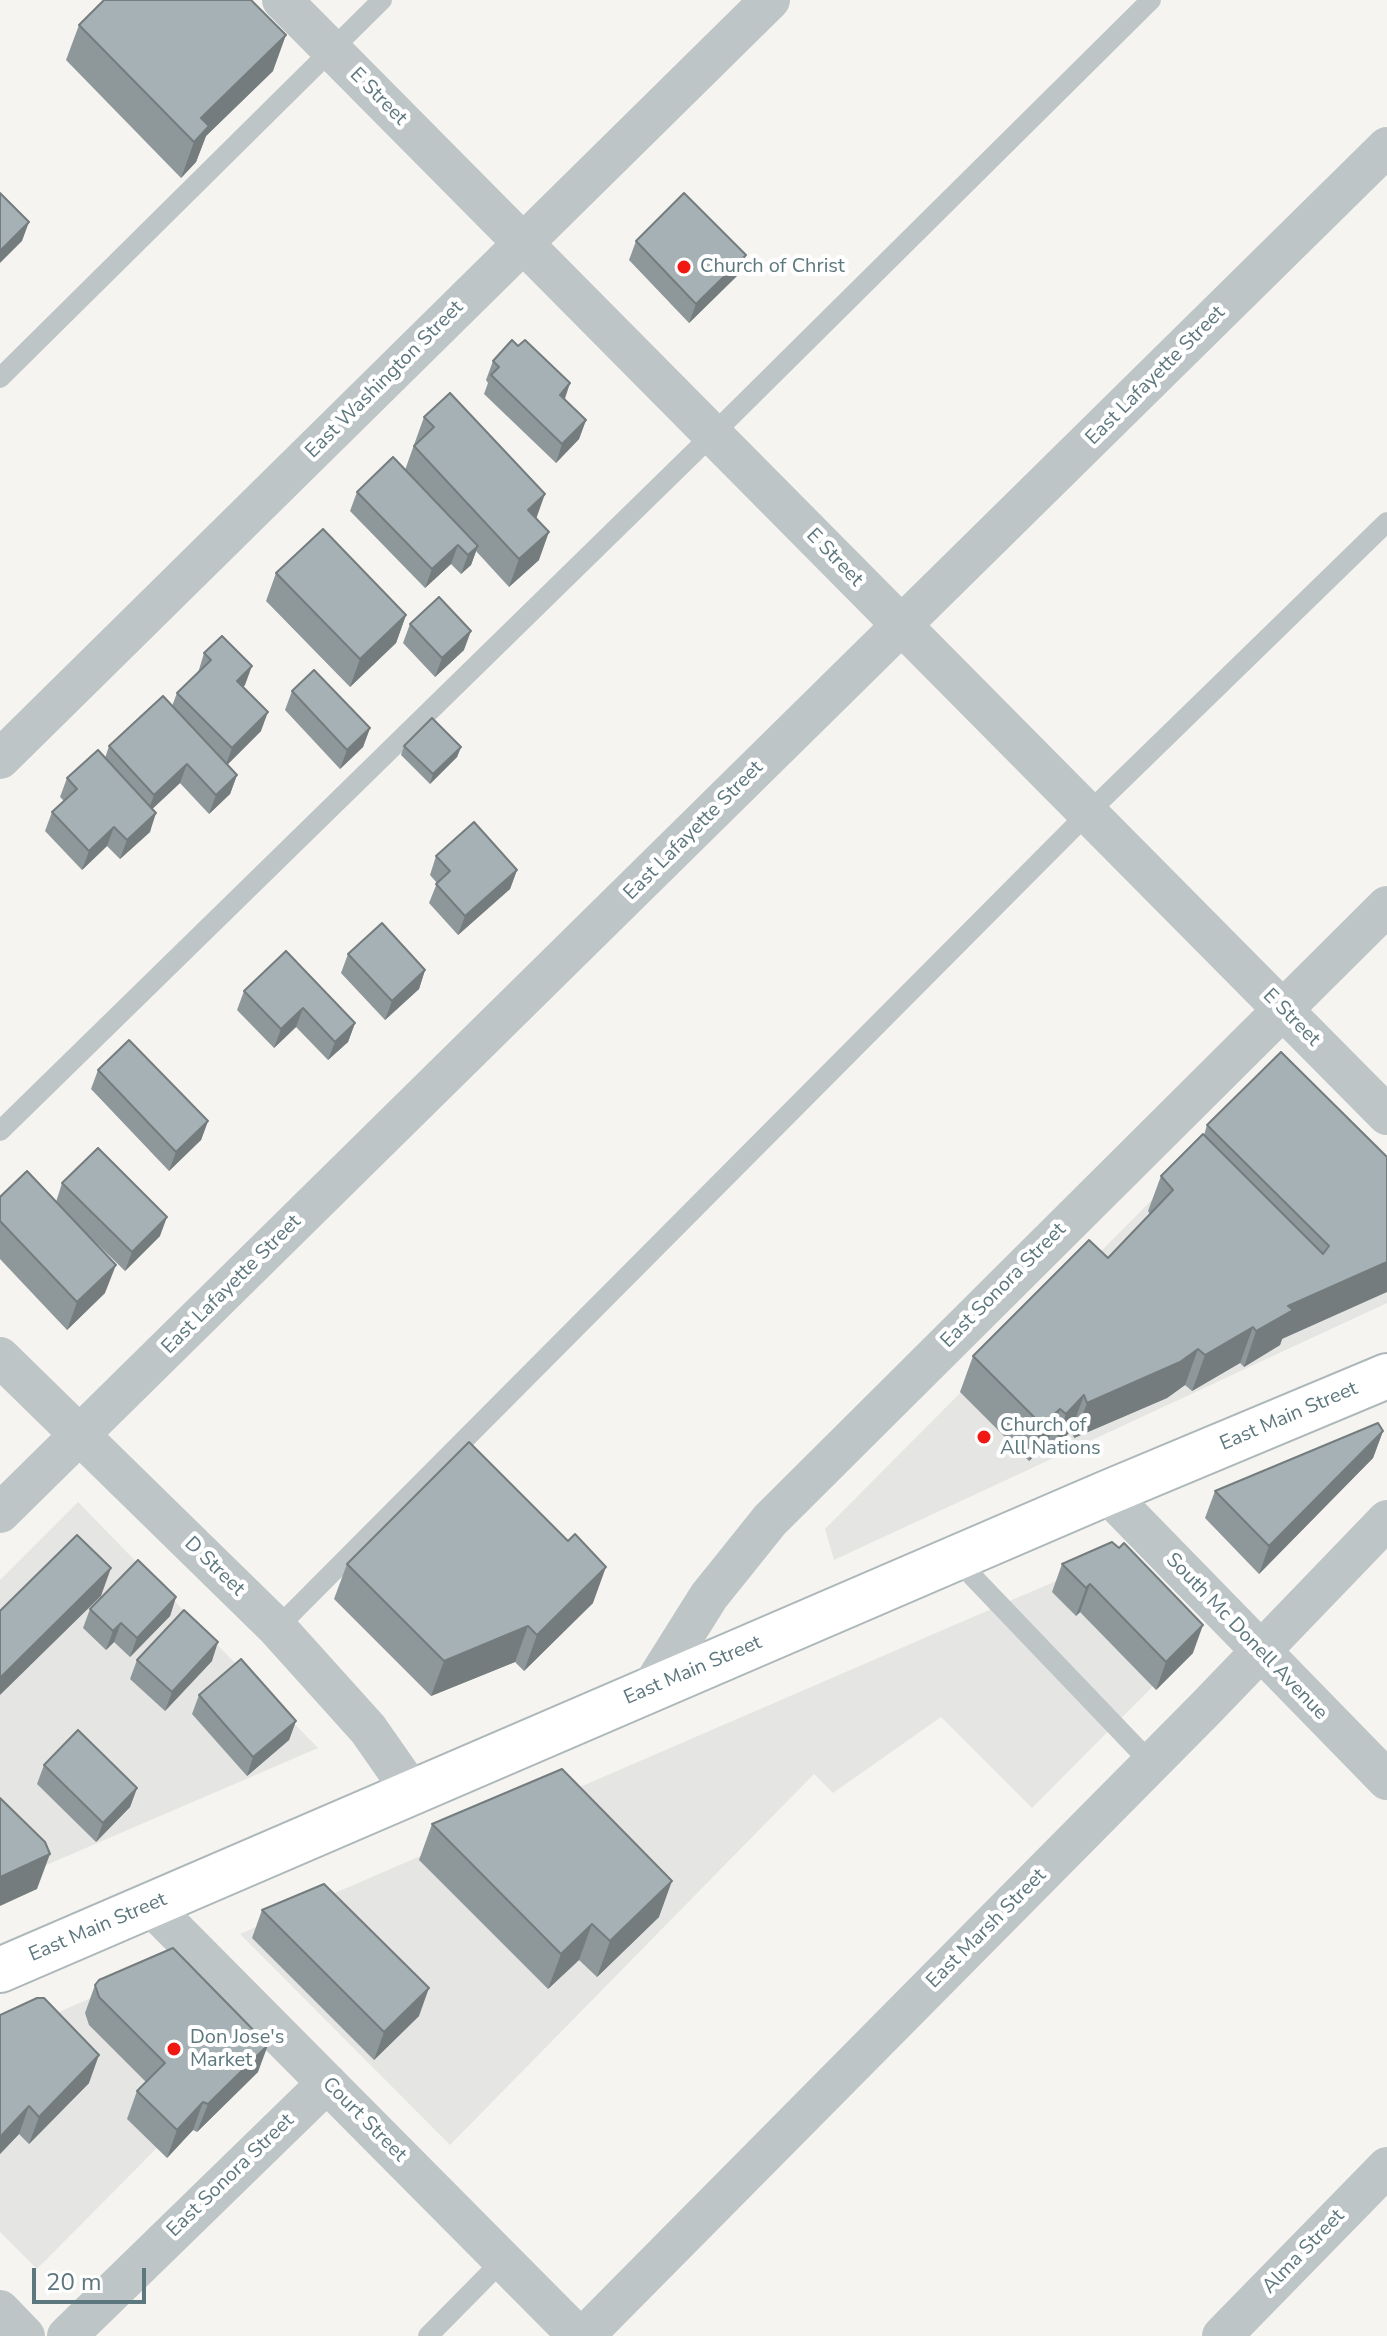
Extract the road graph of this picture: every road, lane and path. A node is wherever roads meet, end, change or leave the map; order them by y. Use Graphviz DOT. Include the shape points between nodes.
graph roads {
  1 [pos="282,0"];
  2 [pos="382,0"];
  3 [pos="770,0"];
  4 [pos="1151,0"];
  5 [pos="331,50"];
  6 [pos="1387,147"];
  7 [pos="523,244"];
  8 [pos="0,378"];
  9 [pos="713,434"];
  10 [pos="1387,522"];
  11 [pos="903,626"];
  12 [pos="0,759"];
  13 [pos="1089,812"];
  14 [pos="1387,906"];
  15 [pos="1283,1009"];
  16 [pos="1387,1115"];
  17 [pos="0,1131"];
  18 [pos="0,1357"];
  19 [pos="1387,1376"];
  20 [pos="79,1437"];
  21 [pos="1107,1493"];
  22 [pos="0,1513"];
  23 [pos="1387,1520"];
  24 [pos="955,1558"];
  25 [pos="277,1628"];
  26 [pos="1259,1651"];
  27 [pos="650,1690"];
  28 [pos="1151,1763"];
  29 [pos="1387,1780"];
  30 [pos="412,1792"];
  31 [pos="150,1905"];
  32 [pos="0,1970"];
  33 [pos="327,2083"];
  34 [pos="1387,2167"];
  35 [pos="503,2260"];
  36 [pos="0,2310"];
  37 [pos="25,2336"];
  38 [pos="67,2336"];
  39 [pos="428,2336"];
  40 [pos="581,2336"];
  41 [pos="1222,2336"];
  1 -- 5 [label="street, E Street"];
  2 -- 5 [label="lane"];
  3 -- 7 [label="street, East Washington Street"];
  4 -- 9 [label="lane"];
  5 -- 7 [label="street, E Street"];
  5 -- 8 [label="lane"];
  6 -- 11 [label="street, East Lafayette Street"];
  7 -- 9 [label="street, E Street"];
  7 -- 12 [label="street, East Washington Street"];
  9 -- 11 [label="street, E Street"];
  9 -- 17 [label="lane"];
  10 -- 13 [label="lane"];
  11 -- 13 [label="street, E Street"];
  11 -- 20 [label="street, East Lafayette Street"];
  13 -- 15 [label="street, E Street"];
  13 -- 25 [label="lane"];
  14 -- 15 [label="street, East Sonora Street"];
  15 -- 16 [label="street, E Street"];
  15 -- 27 [label="street, East Sonora Street" via="770,1520 709,1596"];
  18 -- 20 [label="street, D Street"];
  19 -- 21 [label="main road, East Main Street"];
  20 -- 22 [label="street, East Lafayette Street"];
  20 -- 25 [label="street, D Street"];
  21 -- 24 [label="main road, East Main Street"];
  21 -- 26 [label="street, South Mc Donell Avenue"];
  23 -- 26 [label="street, East Marsh Street"];
  24 -- 27 [label="main road, East Main Street"];
  24 -- 28 [label="lane"];
  25 -- 30 [label="street, D Street" via="368,1729"];
  26 -- 28 [label="street, East Marsh Street"];
  26 -- 29 [label="street, South Mc Donell Avenue"];
  27 -- 30 [label="main road, East Main Street"];
  28 -- 40 [label="street, East Marsh Street"];
  30 -- 31 [label="main road, East Main Street"];
  31 -- 32 [label="main road, East Main Street"];
  31 -- 33 [label="street, Court Street"];
  33 -- 35 [label="street, Court Street"];
  33 -- 38 [label="street, East Sonora Street"];
  34 -- 41 [label="street, Alma Street"];
  35 -- 39 [label="lane"];
  35 -- 40 [label="street, Court Street"];
  36 -- 37 [label="street"];
}
